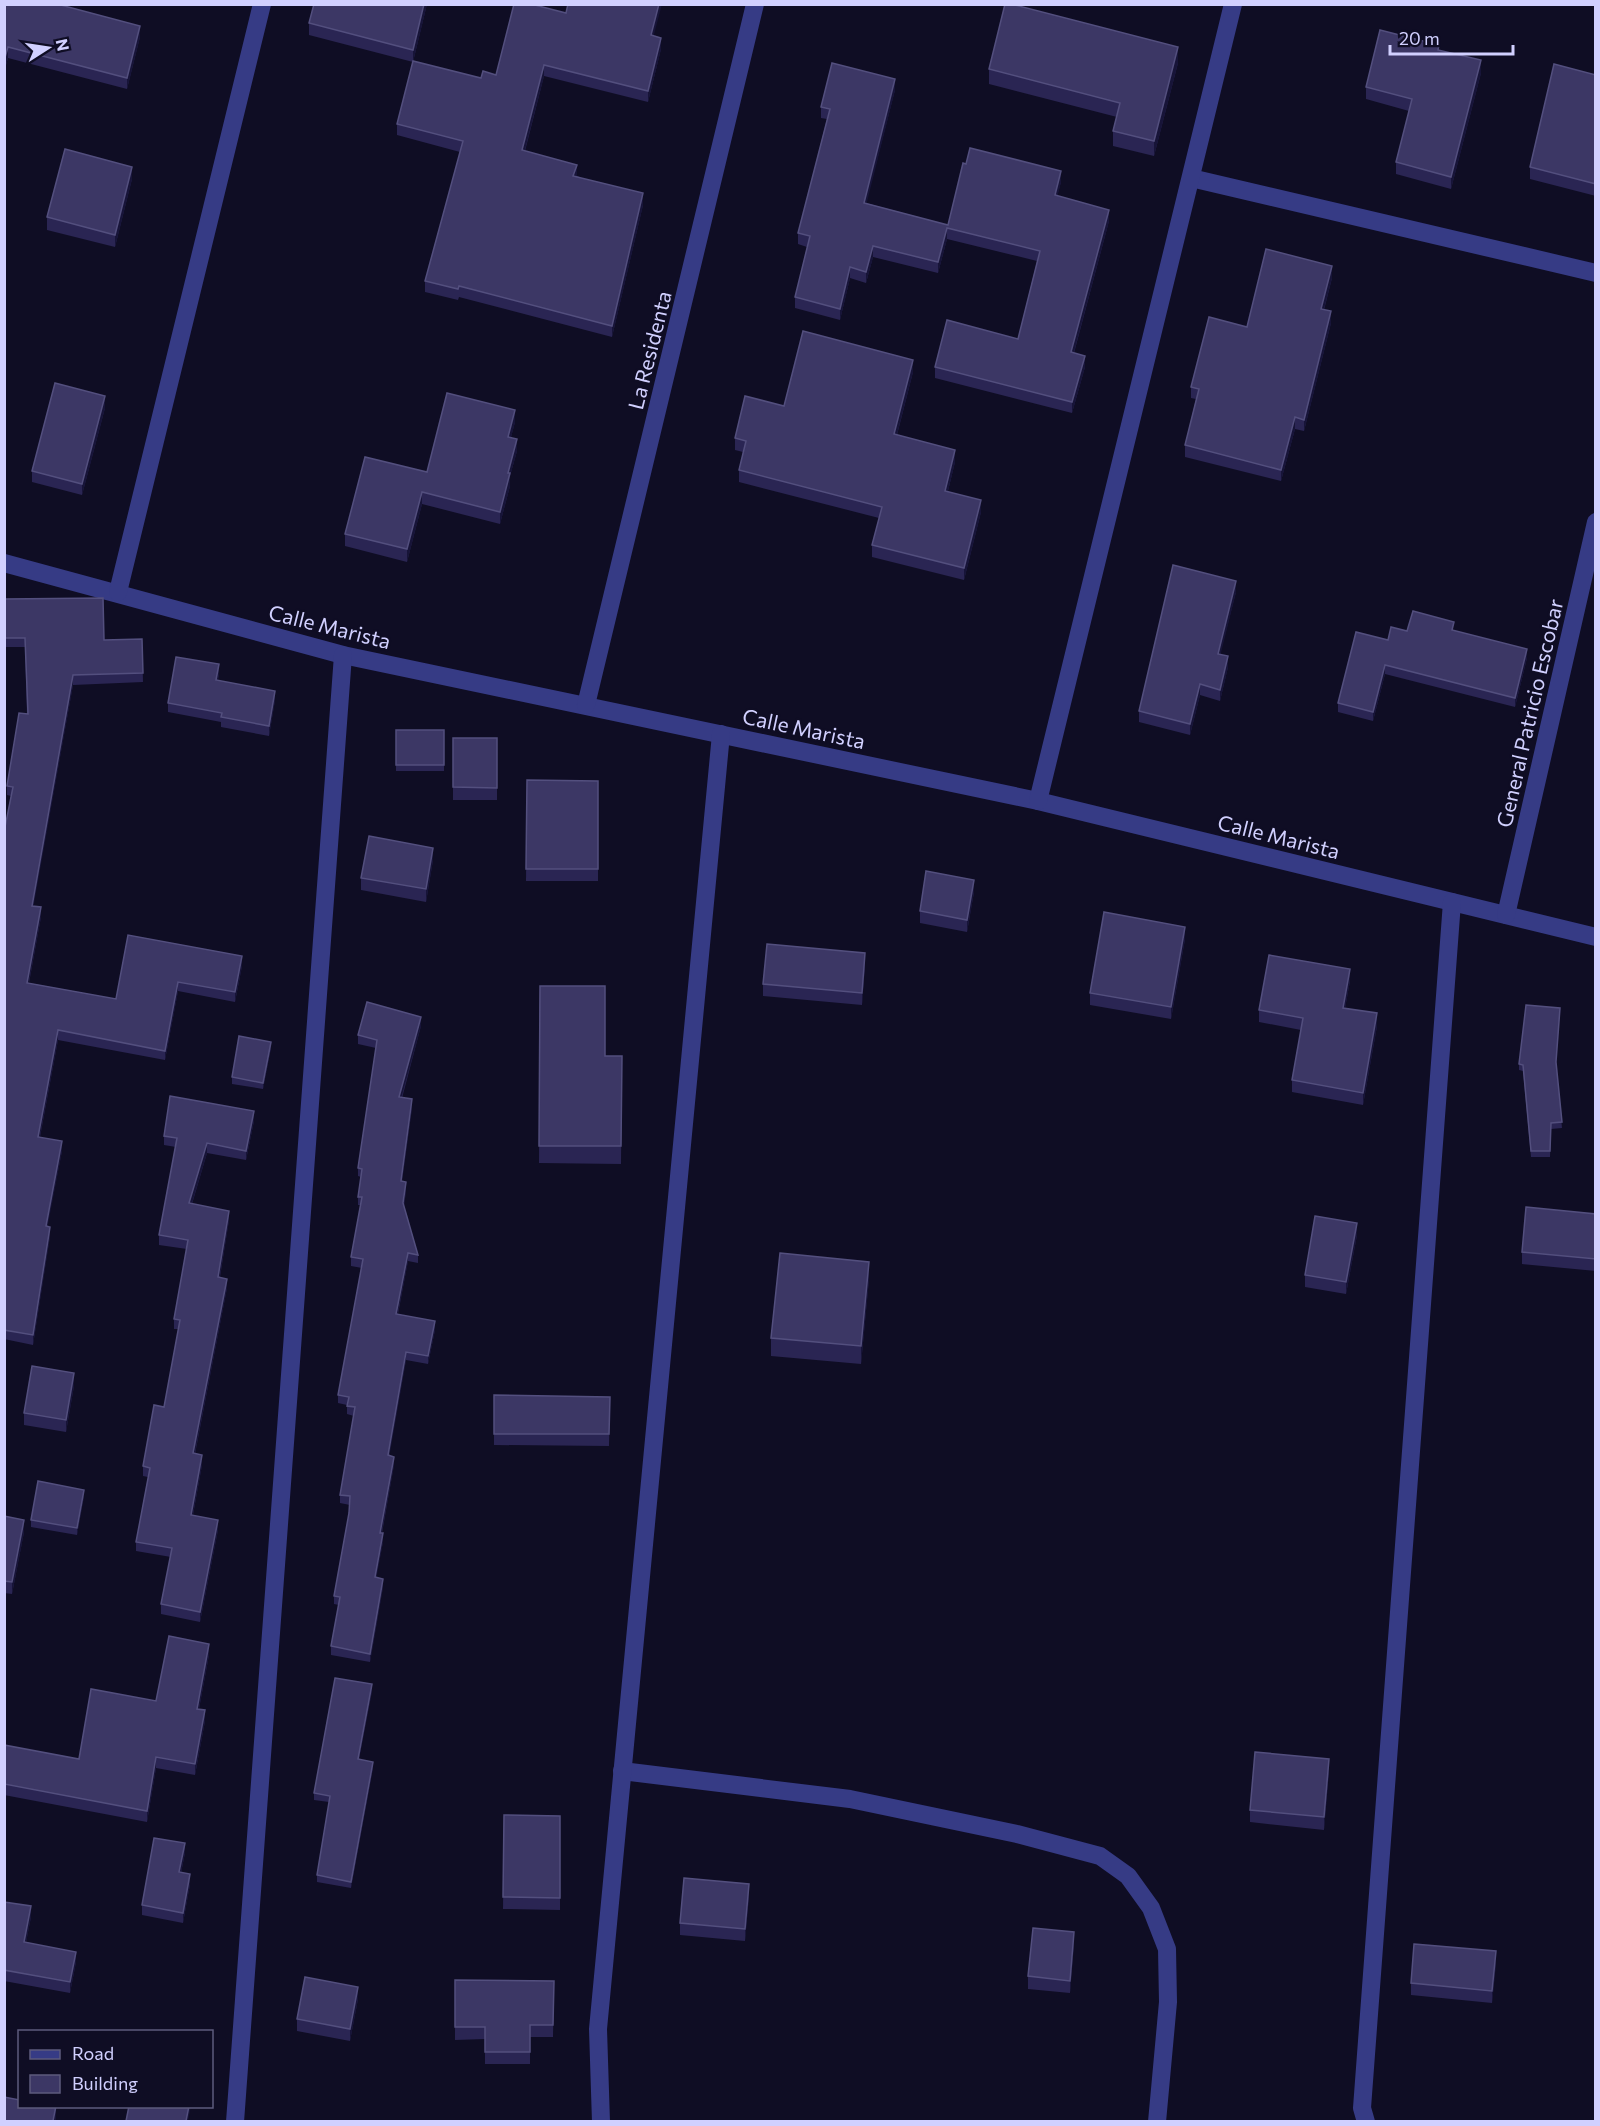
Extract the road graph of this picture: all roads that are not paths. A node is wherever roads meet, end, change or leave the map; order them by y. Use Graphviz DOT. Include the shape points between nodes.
graph roads {
  1 [pos="262,4"];
  2 [pos="755,4"];
  3 [pos="1233,4"];
  4 [pos="1191,178"];
  5 [pos="1596,273"];
  6 [pos="1596,522"];
  7 [pos="4,563"];
  8 [pos="118,592"];
  9 [pos="343,655"];
  10 [pos="586,705"];
  11 [pos="721,734"];
  12 [pos="1038,801"];
  13 [pos="1452,902"];
  14 [pos="1506,915"];
  15 [pos="1596,936"];
  16 [pos="622,1771"];
  17 [pos="235,2121"];
  18 [pos="601,2121"];
  19 [pos="1157,2121"];
  20 [pos="1366,2121"];
  1 -- 8 [label="street"];
  2 -- 10 [label="street, La Residenta"];
  3 -- 4 [label="street"];
  4 -- 5 [label="street"];
  4 -- 12 [label="street"];
  6 -- 14 [label="street, General Patricio Escobar"];
  7 -- 8 [label="street, Calle Marista"];
  8 -- 9 [label="street, Calle Marista"];
  9 -- 10 [label="street, Calle Marista"];
  9 -- 17 [label="street"];
  10 -- 11 [label="street, Calle Marista"];
  11 -- 12 [label="street, Calle Marista"];
  11 -- 16 [label="street"];
  12 -- 13 [label="street, Calle Marista"];
  13 -- 14 [label="street, Calle Marista"];
  13 -- 20 [label="street" via="1362,2108"];
  14 -- 15 [label="street, Calle Marista"];
  16 -- 18 [label="street" via="598,2029"];
  16 -- 19 [label="street" via="850,1799 1100,1856 1128,1876 1151,1908 1167,1948 1168,2002"];
}
